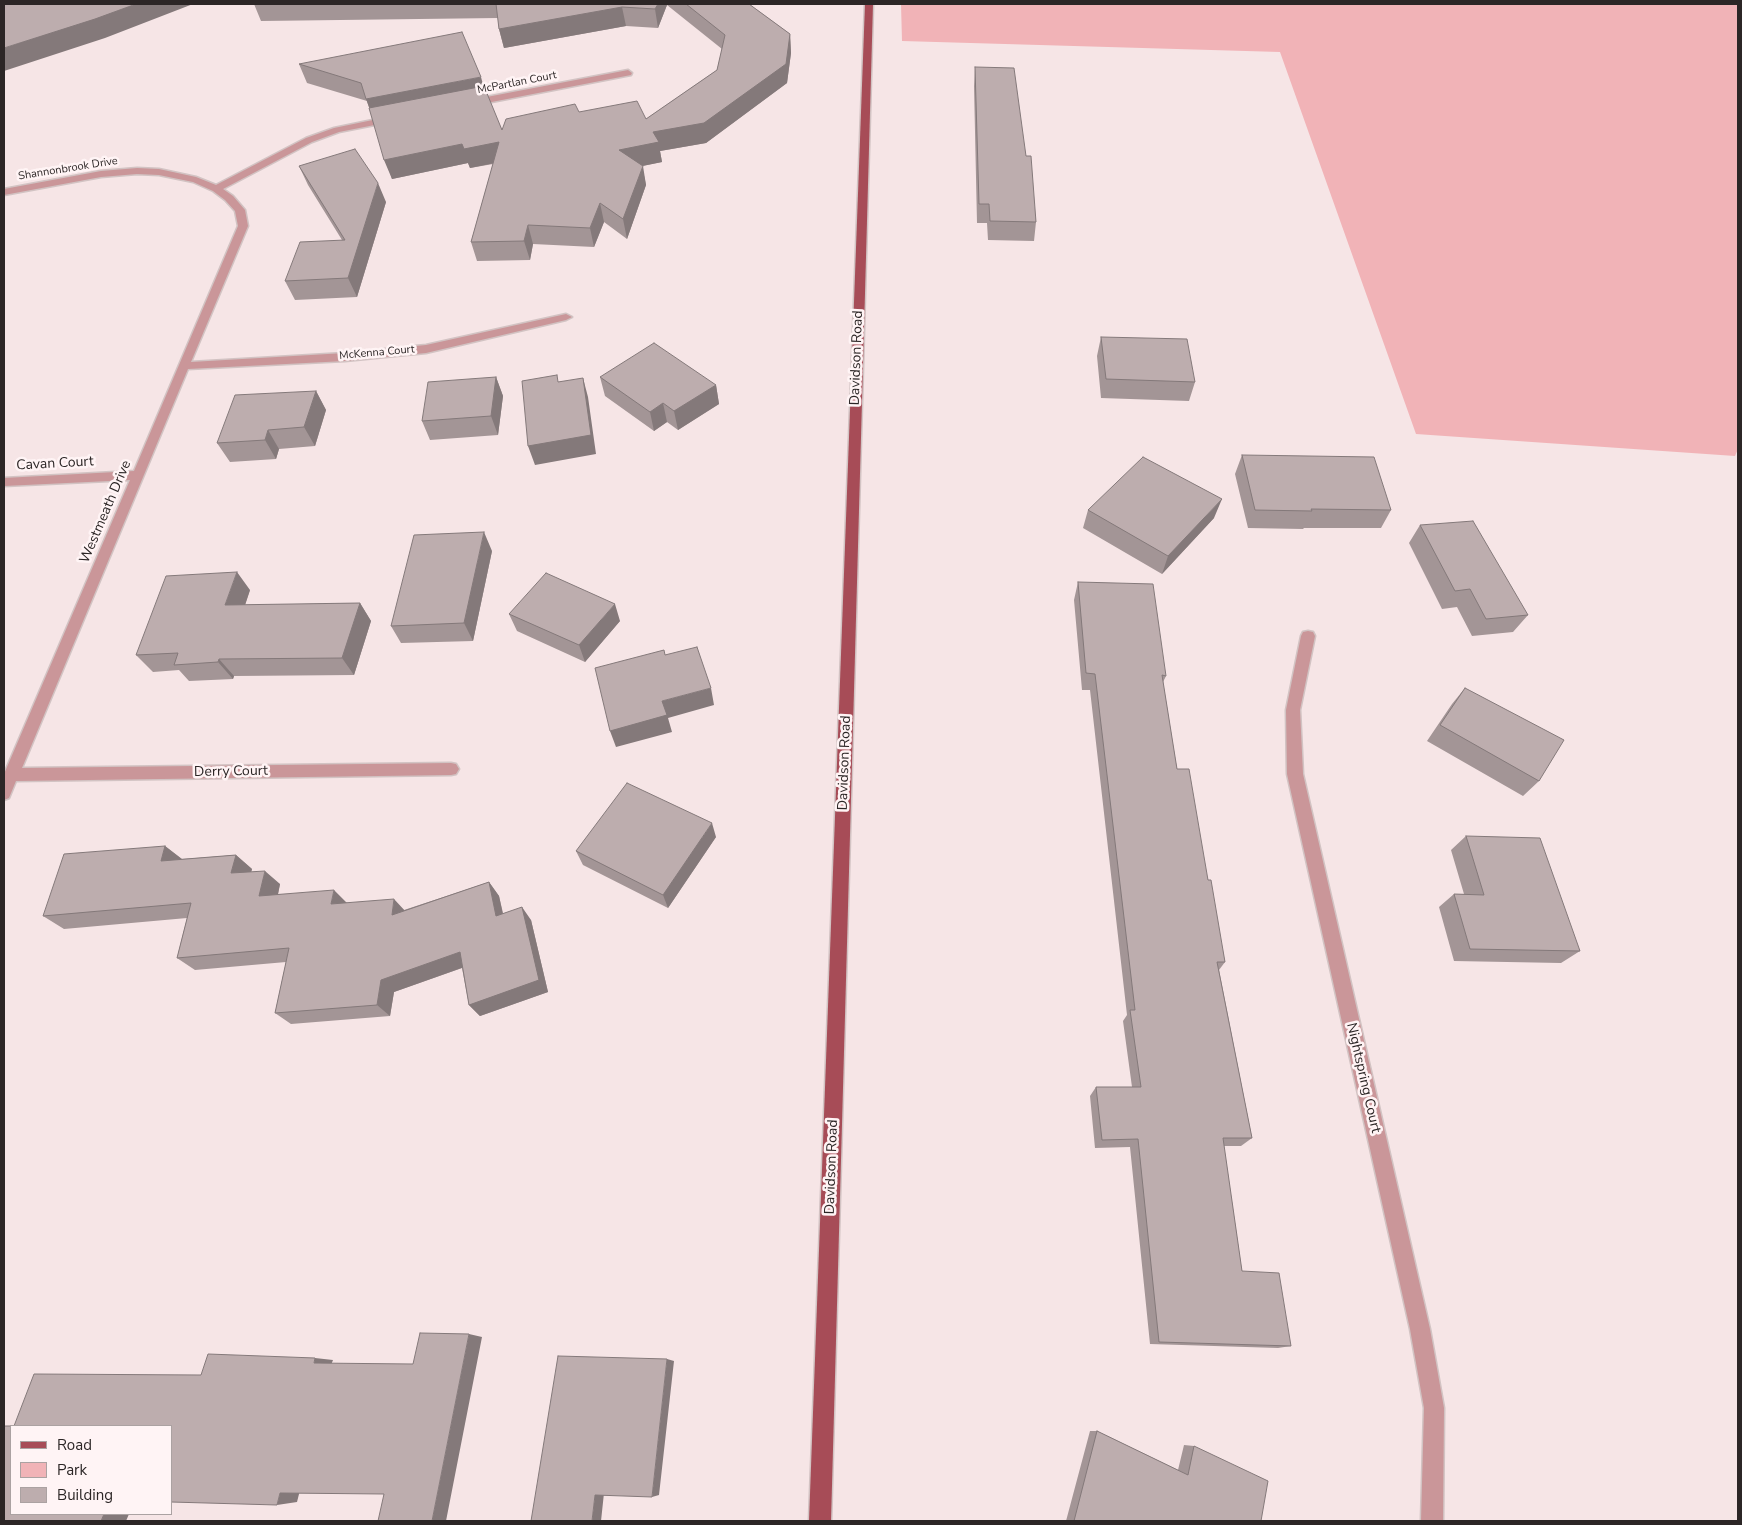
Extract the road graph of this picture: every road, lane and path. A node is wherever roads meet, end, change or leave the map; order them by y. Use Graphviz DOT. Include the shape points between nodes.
graph roads {
  1 [pos="869,4"];
  2 [pos="628,73"];
  3 [pos="459,105"];
  4 [pos="403,116"];
  5 [pos="216,189"];
  6 [pos="4,192"];
  7 [pos="236,243"];
  8 [pos="566,317"];
  9 [pos="184,366"];
  10 [pos="138,475"];
  11 [pos="4,482"];
  12 [pos="1308,636"];
  13 [pos="452,769"];
  14 [pos="11,775"];
  15 [pos="4,793"];
  16 [pos="820,1521"];
  17 [pos="1432,1521"];
  1 -- 16 [label="main road, Davidson Road"];
  2 -- 3 [label="street, McPartlan Court"];
  4 -- 5 [label="street" via="337,130 309,140"];
  5 -- 6 [label="street, Shannonbrook Drive" via="184,176 137,171 101,174"];
  5 -- 7 [label="street, Shannonbrook Drive" via="240,210 243,226"];
  7 -- 9 [label="street, Westmeath Drive"];
  8 -- 9 [label="street, McKenna Court" via="426,349"];
  9 -- 10 [label="street, Westmeath Drive"];
  10 -- 11 [label="street, Cavan Court"];
  10 -- 14 [label="street, Westmeath Drive"];
  12 -- 17 [label="street, Nightspring Court" via="1293,710 1295,774 1420,1329 1434,1408"];
  13 -- 14 [label="street, Derry Court"];
  14 -- 15 [label="street, Westmeath Drive"];
}
